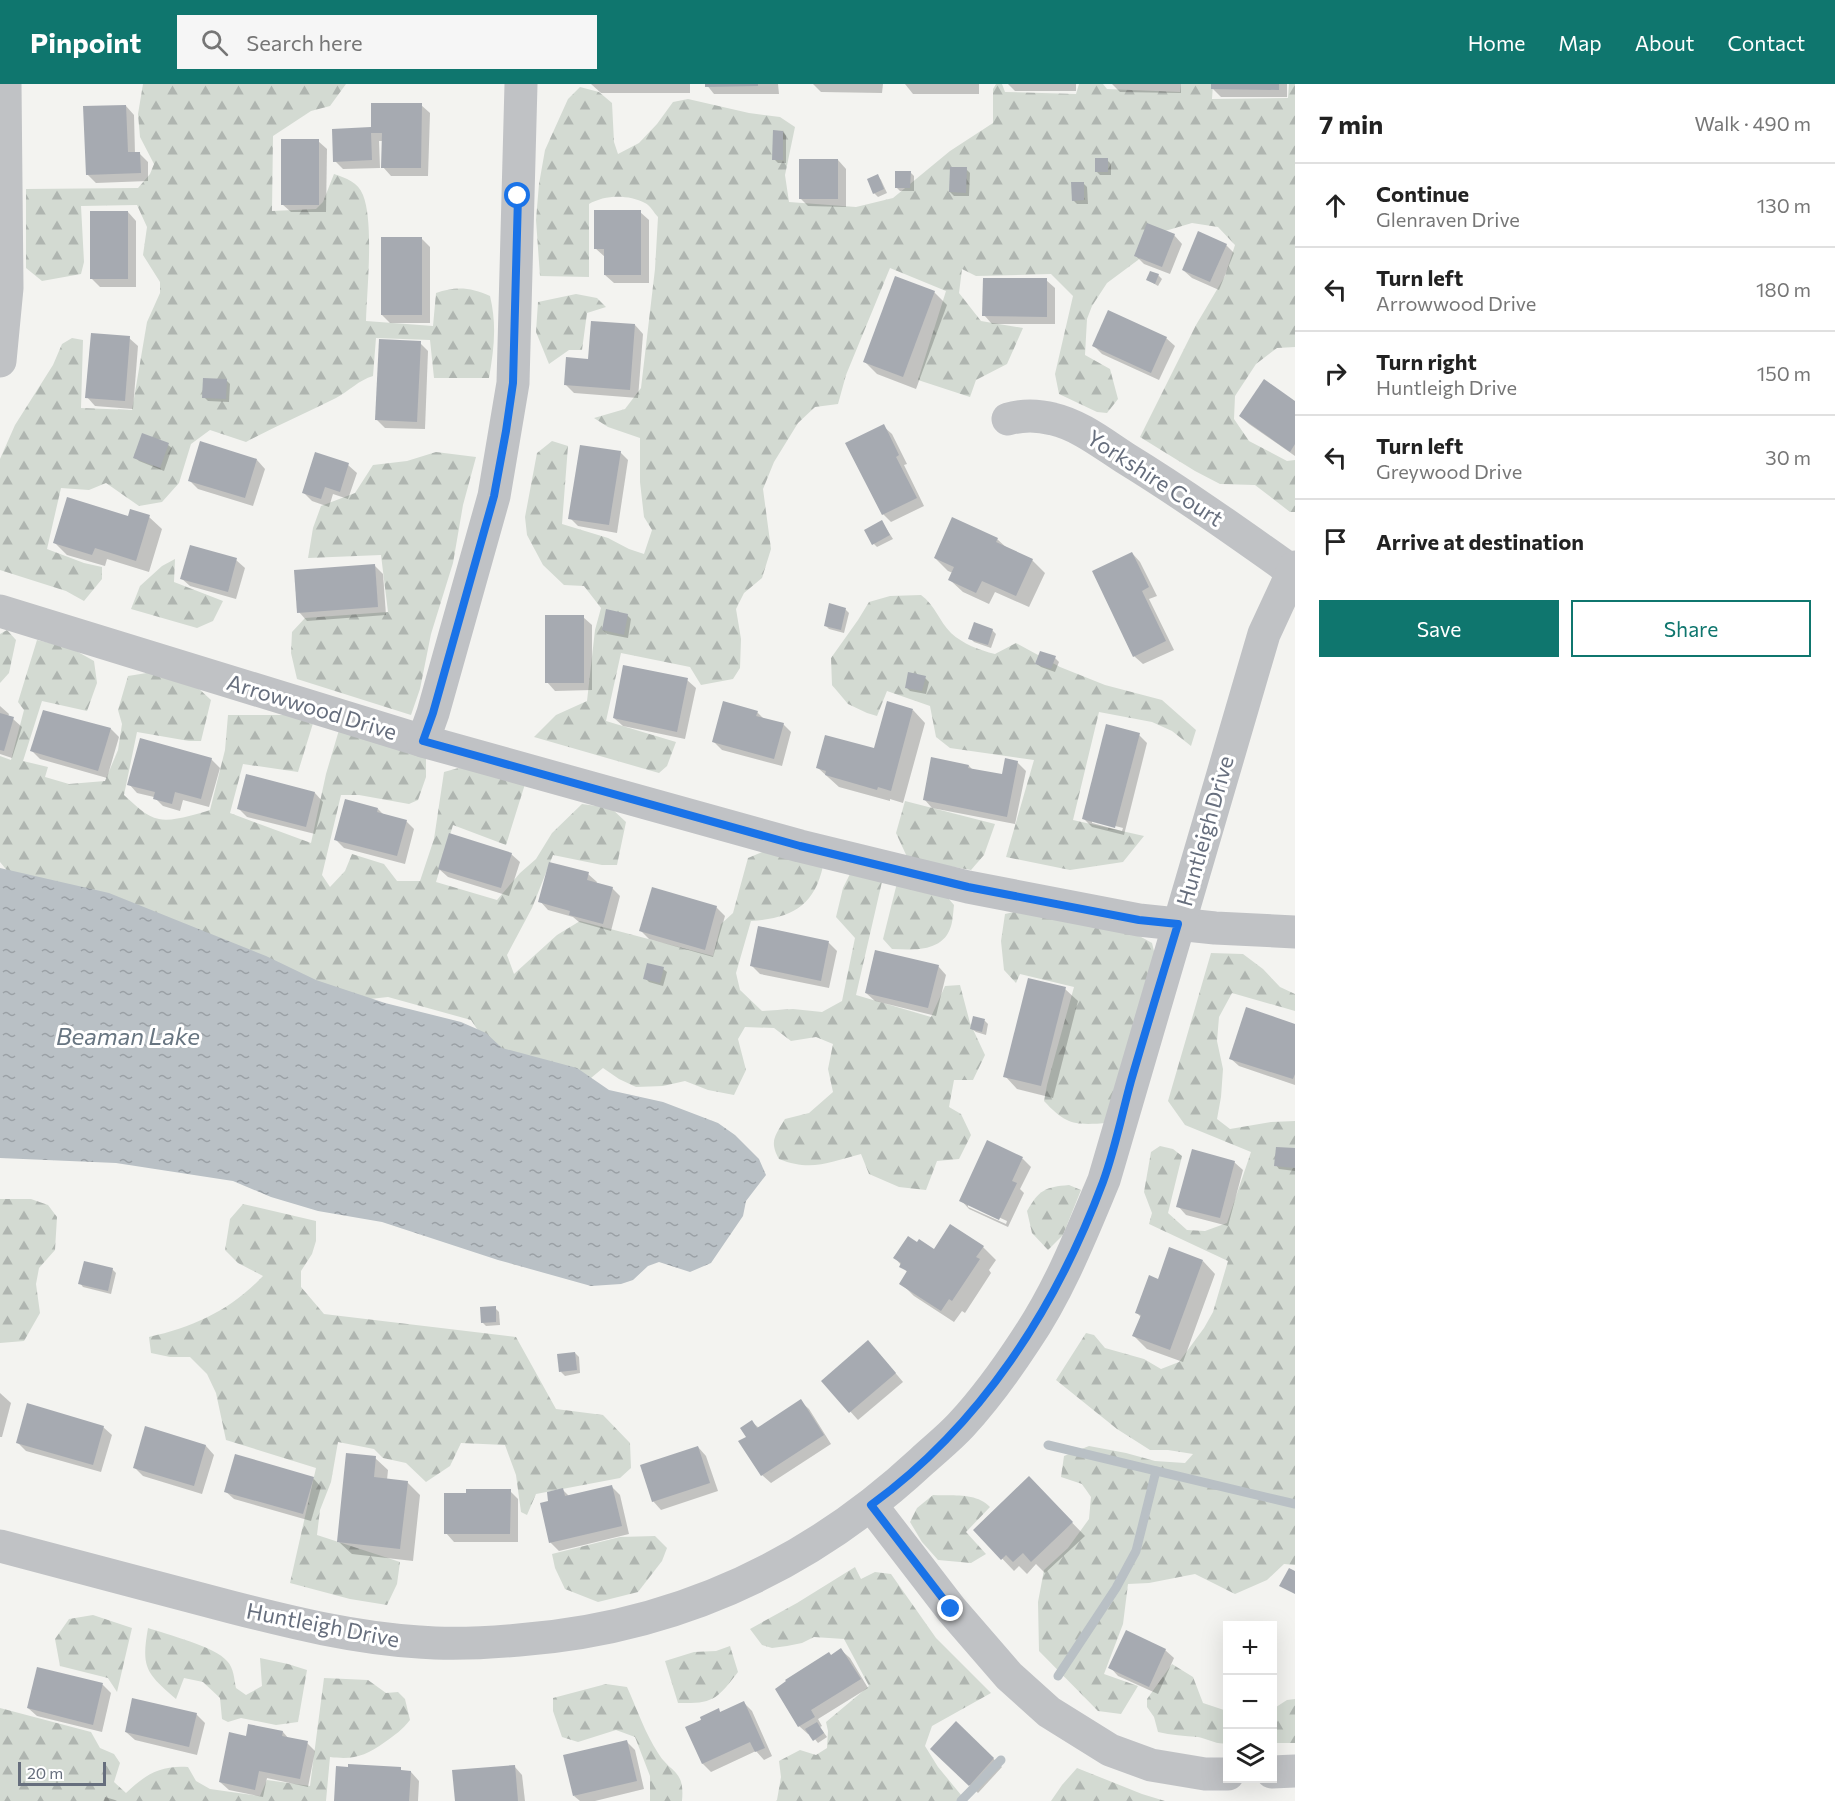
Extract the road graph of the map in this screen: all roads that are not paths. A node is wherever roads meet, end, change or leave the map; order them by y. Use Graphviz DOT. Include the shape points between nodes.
graph roads {
  1 [pos="5,84"];
  2 [pos="521,84"];
  3 [pos="0,361"];
  4 [pos="1008,419"];
  5 [pos="1293,569"];
  6 [pos="0,611"];
  7 [pos="423,741"];
  8 [pos="1178,924"];
  9 [pos="1295,932"];
  10 [pos="871,1505"];
  11 [pos="0,1546"];
  12 [pos="1295,1771"];
  13 [pos="1277,1772"];
  14 [pos="1223,1774"];
  1 -- 3 [label="street" via="7,288"];
  2 -- 7 [label="street" via="513,383 506,431 494,496"];
  4 -- 5 [label="street, Yorkshire Court" via="1052,418 1076,427"];
  5 -- 8 [label="street, Huntleigh Drive" via="1264,634"];
  6 -- 7 [label="street, Arrowwood Drive"];
  7 -- 8 [label="street, Arrowwood Drive" via="800,846 968,887"];
  8 -- 9 [label="street, Arrowwood Drive"];
  8 -- 10 [label="street, Huntleigh Drive" via="1104,1180 1071,1260 1028,1337 959,1427"];
  10 -- 11 [label="street, Huntleigh Drive" via="804,1551 701,1601 595,1631 478,1644 353,1635"];
  10 -- 14 [label="street" via="951,1609 1009,1676 1049,1712 1110,1750 1151,1765"];
  12 -- 13 [label="street"];
}
